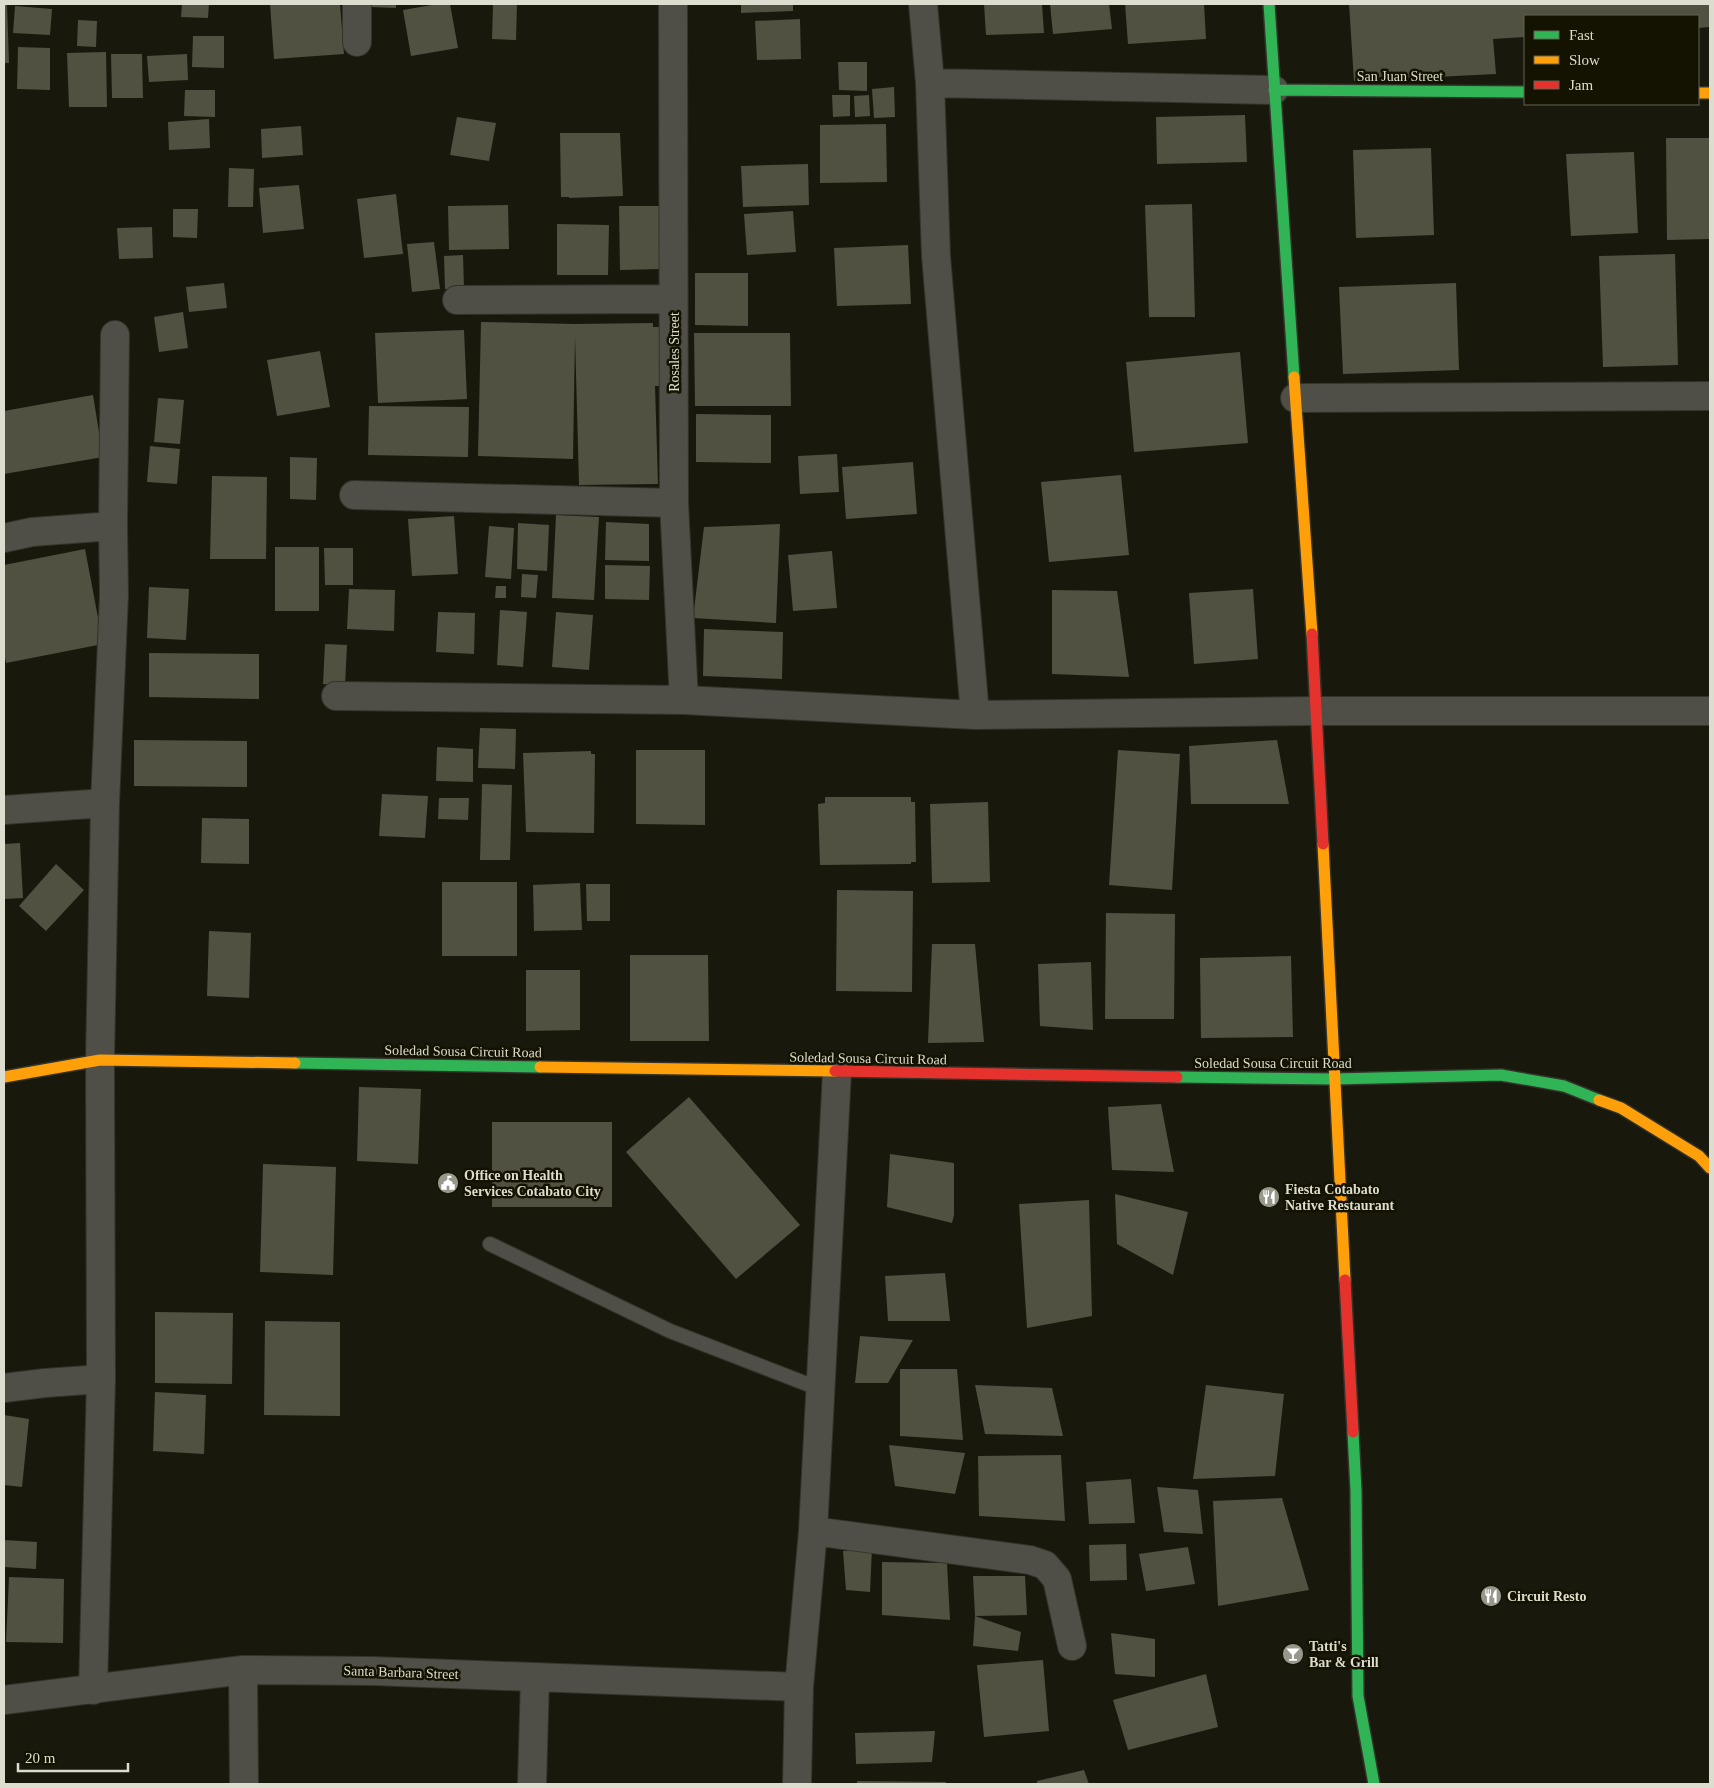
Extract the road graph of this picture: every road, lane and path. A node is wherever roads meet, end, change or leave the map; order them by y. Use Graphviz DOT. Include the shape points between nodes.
graph roads {
  1 [pos="358,4"];
  2 [pos="673,4"];
  3 [pos="924,4"];
  4 [pos="1269,4"];
  5 [pos="358,42"];
  6 [pos="930,83"];
  7 [pos="1274,90"];
  8 [pos="1524,92"];
  9 [pos="673,299"];
  10 [pos="457,300"];
  11 [pos="115,335"];
  12 [pos="1710,396"];
  13 [pos="1295,398"];
  14 [pos="354,495"];
  15 [pos="674,503"];
  16 [pos="113,526"];
  17 [pos="4,538"];
  18 [pos="336,696"];
  19 [pos="684,700"];
  20 [pos="1317,711"];
  21 [pos="1710,711"];
  22 [pos="975,715"];
  23 [pos="105,803"];
  24 [pos="4,810"];
  25 [pos="100,1060"];
  26 [pos="837,1072"];
  27 [pos="4,1078"];
  28 [pos="1334,1079"];
  29 [pos="1710,1168"];
  30 [pos="490,1244"];
  31 [pos="101,1379"];
  32 [pos="4,1388"];
  33 [pos="820,1388"];
  34 [pos="813,1531"];
  35 [pos="1072,1646"];
  36 [pos="243,1670"];
  37 [pos="535,1678"];
  38 [pos="799,1687"];
  39 [pos="94,1690"];
  40 [pos="4,1700"];
  41 [pos="244,1784"];
  42 [pos="532,1784"];
  43 [pos="797,1784"];
  44 [pos="1374,1784"];
  1 -- 5 [label="street"];
  2 -- 9 [label="street, Rosales Street"];
  3 -- 6 [label="street"];
  4 -- 7 [label="street"];
  6 -- 7 [label="street"];
  6 -- 22 [label="street" via="936,256"];
  7 -- 8 [label="street, San Juan Street"];
  7 -- 13 [label="street"];
  9 -- 10 [label="street"];
  9 -- 15 [label="street, Rosales Street"];
  11 -- 16 [label="street"];
  12 -- 13 [label="street"];
  13 -- 20 [label="street"];
  14 -- 15 [label="street"];
  15 -- 19 [label="street, Rosales Street"];
  16 -- 17 [label="street" via="32,532"];
  16 -- 23 [label="street" via="114,595"];
  18 -- 19 [label="street"];
  19 -- 22 [label="street"];
  20 -- 21 [label="street"];
  20 -- 22 [label="street"];
  20 -- 28 [label="street"];
  23 -- 24 [label="street"];
  23 -- 25 [label="street"];
  25 -- 26 [label="street, Soledad Sousa Circuit Road"];
  25 -- 27 [label="street, Soledad Sousa Circuit Road"];
  25 -- 31 [label="street"];
  26 -- 28 [label="street, Soledad Sousa Circuit Road"];
  26 -- 33 [label="street"];
  28 -- 29 [label="street, Soledad Sousa Circuit Road" via="1501,1075 1564,1086 1621,1108 1699,1156"];
  28 -- 44 [label="street" via="1356,1491 1358,1696"];
  30 -- 33 [label="lane" via="670,1330"];
  31 -- 32 [label="street"];
  31 -- 39 [label="street"];
  33 -- 34 [label="street"];
  34 -- 35 [label="street" via="1030,1560 1045,1565 1056,1579"];
  34 -- 38 [label="street"];
  36 -- 37 [label="street, Santa Barbara Street" via="373,1671"];
  36 -- 39 [label="street, Santa Barbara Street"];
  36 -- 41 [label="street"];
  37 -- 38 [label="street, Santa Barbara Street"];
  37 -- 42 [label="street"];
  38 -- 43 [label="street"];
  39 -- 40 [label="street, Santa Barbara Street"];
}
